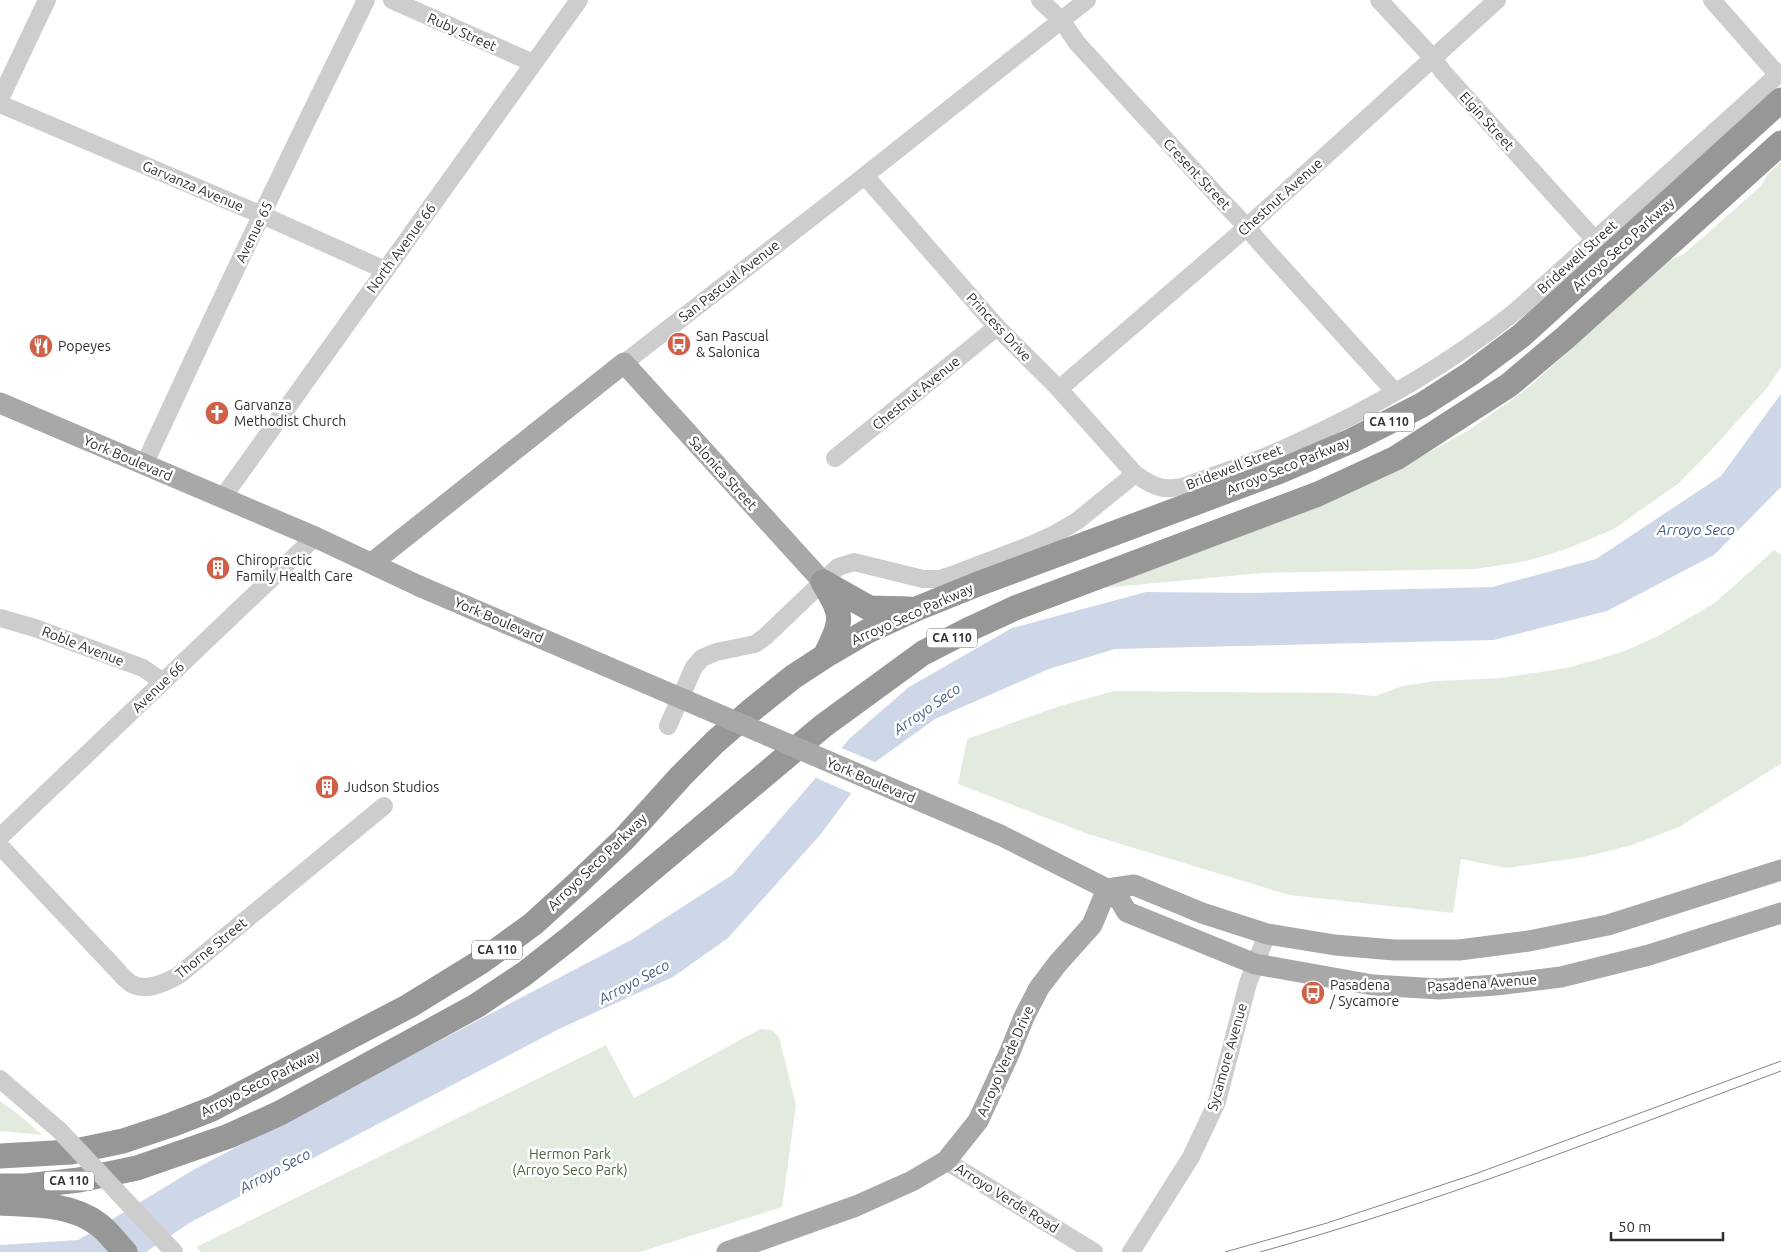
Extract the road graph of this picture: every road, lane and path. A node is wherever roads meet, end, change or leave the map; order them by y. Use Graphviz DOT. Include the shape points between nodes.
graph roads {
  1 [pos="47,0"];
  2 [pos="366,0"];
  3 [pos="392,0"];
  4 [pos="579,0"];
  5 [pos="1040,0"];
  6 [pos="1087,0"];
  7 [pos="1378,0"];
  8 [pos="1496,0"];
  9 [pos="1712,0"];
  10 [pos="1062,21"];
  11 [pos="1433,58"];
  12 [pos="533,63"];
  13 [pos="1779,73"];
  14 [pos="0,99"];
  15 [pos="1781,100"];
  16 [pos="0,104"];
  17 [pos="1781,143"];
  18 [pos="865,176"];
  19 [pos="262,215"];
  20 [pos="1248,226"];
  21 [pos="1596,241"];
  22 [pos="385,270"];
  23 [pos="997,327"];
  24 [pos="624,363"];
  25 [pos="1059,389"];
  26 [pos="1395,392"];
  27 [pos="0,403"];
  28 [pos="835,458"];
  29 [pos="144,465"];
  30 [pos="1135,474"];
  31 [pos="223,497"];
  32 [pos="315,537"];
  33 [pos="372,563"];
  34 [pos="823,582"];
  35 [pos="916,609"];
  36 [pos="0,618"];
  37 [pos="825,656"];
  38 [pos="163,682"];
  39 [pos="668,726"];
  40 [pos="384,806"];
  41 [pos="1000,835"];
  42 [pos="0,837"];
  43 [pos="0,846"];
  44 [pos="1781,870"];
  45 [pos="1107,888"];
  46 [pos="1781,913"];
  47 [pos="1267,934"];
  48 [pos="1255,964"];
  49 [pos="0,1079"];
  50 [pos="0,1156"];
  51 [pos="946,1161"];
  52 [pos="0,1186"];
  53 [pos="0,1203"];
  54 [pos="125,1252"];
  55 [pos="174,1252"];
  56 [pos="728,1252"];
  57 [pos="1094,1252"];
  58 [pos="1131,1252"];
  1 -- 14 [label="street"];
  2 -- 19 [label="street, Avenue 65"];
  3 -- 12 [label="street, Ruby Street"];
  4 -- 12 [label="street, North Avenue 66"];
  5 -- 10 [label="street, Cresent Street"];
  6 -- 10 [label="street, San Pascual Avenue"];
  7 -- 11 [label="street, Elgin Street"];
  8 -- 11 [label="street, Chestnut Avenue"];
  9 -- 13 [label="street"];
  10 -- 18 [label="street, San Pascual Avenue"];
  10 -- 20 [label="street, Cresent Street" via="1084,50"];
  11 -- 20 [label="street, Chestnut Avenue"];
  11 -- 21 [label="street, Elgin Street"];
  12 -- 22 [label="street, North Avenue 66"];
  13 -- 21 [label="street, Bridewell Street"];
  15 -- 35 [label="highway, Arroyo Seco Parkway / CA 110" via="1522,336 1422,406 1278,472"];
  16 -- 19 [label="street, Garvanza Avenue"];
  17 -- 52 [label="highway, CA 110" via="1566,338 1509,385 1396,458 1318,494 1015,608 923,653 823,726 570,938 476,1006 280,1113 229,1136 138,1168 79,1180"];
  18 -- 23 [label="street, Princess Drive"];
  18 -- 24 [label="street, San Pascual Avenue"];
  19 -- 22 [label="street, Garvanza Avenue"];
  19 -- 29 [label="street, Avenue 65"];
  20 -- 25 [label="street, Chestnut Avenue"];
  20 -- 26 [label="street, Cresent Street"];
  21 -- 26 [label="street, Bridewell Street" via="1482,338"];
  22 -- 31 [label="street, North Avenue 66"];
  23 -- 25 [label="street, Princess Drive"];
  23 -- 28 [label="street, Chestnut Avenue"];
  24 -- 33 [label="main road, San Pascual Avenue"];
  24 -- 34 [label="main road, Salonica Street"];
  25 -- 30 [label="street, Princess Drive"];
  26 -- 30 [label="street, Bridewell Street" via="1291,446 1176,489 1162,489"];
  27 -- 29 [label="main road, York Boulevard"];
  29 -- 31 [label="main road, York Boulevard"];
  30 -- 34 [label="street" via="1053,535 956,574 923,579 854,562 838,567"];
  31 -- 32 [label="main road, York Boulevard"];
  32 -- 33 [label="main road, York Boulevard"];
  32 -- 38 [label="street, Avenue 66"];
  33 -- 41 [label="main road, York Boulevard, bridge"];
  34 -- 35 [label="highway" via="869,608"];
  34 -- 37 [label="highway" via="840,615 837,632"];
  34 -- 39 [label="street" via="755,644 702,658 694,667"];
  35 -- 37 [label="highway, Arroyo Seco Parkway / CA 110" via="866,632"];
  36 -- 38 [label="street, Roble Avenue" via="143,668"];
  37 -- 50 [label="highway, Arroyo Seco Parkway / CA 110" via="779,688 721,737 624,839 533,924 482,961 409,1006 212,1109 171,1125 71,1152"];
  38 -- 42 [label="street, Avenue 66"];
  40 -- 43 [label="street, Thorne Street" via="178,975 164,984 150,987 132,984 116,969"];
  41 -- 45 [label="main road, Pasadena Avenue"];
  44 -- 47 [label="main road" via="1608,925 1529,941 1459,950 1394,950"];
  45 -- 47 [label="main road" via="1134,885 1202,913"];
  45 -- 48 [label="main road, Pasadena Avenue" via="1127,912"];
  45 -- 51 [label="main road, Arroyo Verde Drive" via="1092,925 1039,988 978,1121"];
  46 -- 48 [label="main road, Pasadena Avenue" via="1640,957 1561,977 1496,985 1439,989 1373,985"];
  47 -- 48 [label="street, Sycamore Avenue"];
  48 -- 58 [label="street, Sycamore Avenue" via="1217,1102 1191,1157"];
  49 -- 55 [label="street, bridge" via="59,1130"];
  51 -- 56 [label="main road, Arroyo Verde Drive" via="912,1181 856,1206"];
  51 -- 57 [label="street, Arroyo Verde Road"];
  53 -- 54 [label="highway" via="74,1210 99,1224"];
}
